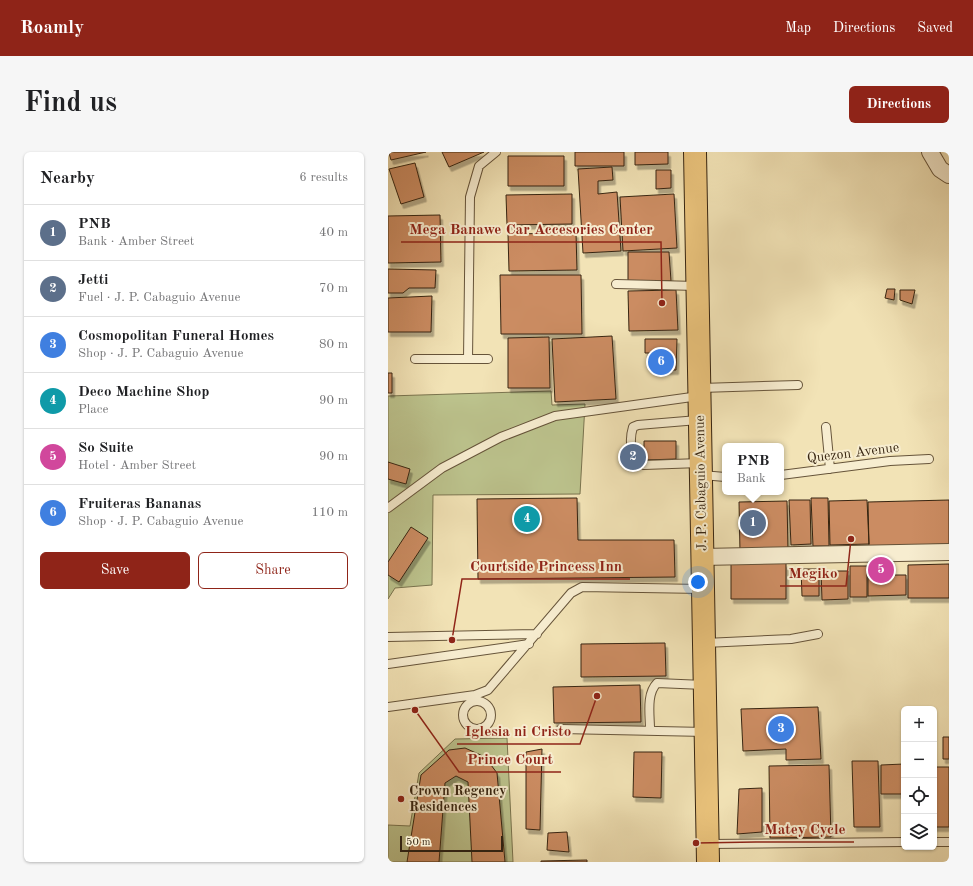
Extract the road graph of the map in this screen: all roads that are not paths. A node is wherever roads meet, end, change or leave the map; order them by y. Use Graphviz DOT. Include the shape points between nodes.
graph roads {
  1 [pos="496,152"];
  2 [pos="695,152"];
  3 [pos="930,152"];
  4 [pos="949,175"];
  5 [pos="616,284"];
  6 [pos="698,286"];
  7 [pos="488,358"];
  8 [pos="415,359"];
  9 [pos="468,359"];
  10 [pos="798,385"];
  11 [pos="700,392"];
  12 [pos="700,420"];
  13 [pos="826,427"];
  14 [pos="929,459"];
  15 [pos="701,469"];
  16 [pos="830,469"];
  17 [pos="784,475"];
  18 [pos="722,476"];
  19 [pos="388,508"];
  20 [pos="949,552"];
  21 [pos="702,557"];
  22 [pos="703,589"];
  23 [pos="537,634"];
  24 [pos="818,634"];
  25 [pos="388,637"];
  26 [pos="704,643"];
  27 [pos="529,644"];
  28 [pos="388,664"];
  29 [pos="705,685"];
  30 [pos="388,706"];
  31 [pos="560,729"];
  32 [pos="650,729"];
  33 [pos="706,732"];
  34 [pos="901,842"];
  35 [pos="937,842"];
  36 [pos="949,842"];
  37 [pos="708,853"];
  1 -- 9 [label="lane" via="479,166 470,197"];
  2 -- 6 [label="main road, J. P. Cabaguio Avenue"];
  3 -- 4 [label="street" via="940,169"];
  5 -- 6 [label="lane"];
  6 -- 11 [label="main road, J. P. Cabaguio Avenue"];
  7 -- 9 [label="lane"];
  8 -- 9 [label="lane"];
  10 -- 11 [label="lane"];
  11 -- 12 [label="main road, J. P. Cabaguio Avenue"];
  11 -- 19 [label="lane" via="555,416 501,437 442,468"];
  12 -- 15 [label="main road, J. P. Cabaguio Avenue"];
  12 -- 15 [label="lane" via="638,424 633,427 631,433 633,458 638,463"];
  13 -- 16 [label="lane"];
  14 -- 16 [label="lane, Quezon Avenue"];
  15 -- 18 [label="lane"];
  15 -- 21 [label="main road, J. P. Cabaguio Avenue"];
  16 -- 17 [label="lane, Quezon Avenue"];
  20 -- 21 [label="street"];
  21 -- 22 [label="main road, J. P. Cabaguio Avenue"];
  22 -- 23 [label="lane" via="582,587 571,593"];
  22 -- 26 [label="main road, J. P. Cabaguio Avenue"];
  23 -- 25 [label="lane"];
  23 -- 27 [label="lane"];
  24 -- 26 [label="lane" via="791,639"];
  26 -- 29 [label="main road, J. P. Cabaguio Avenue"];
  27 -- 28 [label="lane"];
  27 -- 30 [label="lane" via="488,690 475,698"];
  29 -- 32 [label="lane" via="657,683 650,695"];
  29 -- 33 [label="main road, J. P. Cabaguio Avenue"];
  31 -- 32 [label="lane"];
  32 -- 33 [label="lane"];
  33 -- 37 [label="main road, J. P. Cabaguio Avenue"];
  34 -- 37 [label="lane"];
  35 -- 36 [label="lane"];
}
